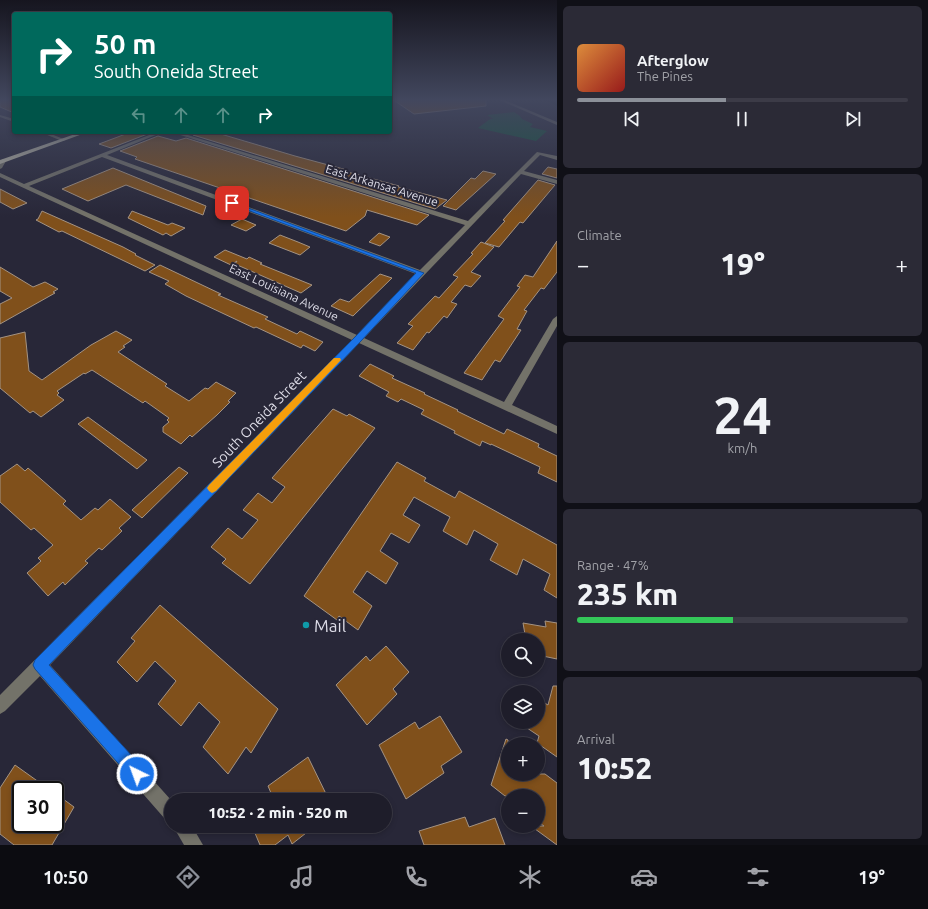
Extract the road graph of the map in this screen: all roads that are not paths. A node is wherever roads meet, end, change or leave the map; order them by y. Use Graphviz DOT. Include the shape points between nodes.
graph roads {
  1 [pos="60,138"];
  2 [pos="68,138"];
  3 [pos="144,138"];
  4 [pos="194,138"];
  5 [pos="64,140"];
  6 [pos="102,155"];
  7 [pos="557,158"];
  8 [pos="2,162"];
  9 [pos="0,167"];
  10 [pos="520,172"];
  11 [pos="0,175"];
  12 [pos="557,182"];
  13 [pos="24,186"];
  14 [pos="470,224"];
  15 [pos="421,273"];
  16 [pos="557,319"];
  17 [pos="358,339"];
  18 [pos="506,407"];
  19 [pos="557,430"];
  20 [pos="40,665"];
  21 [pos="0,706"];
  22 [pos="164,805"];
  23 [pos="186,833"];
  24 [pos="194,845"];
  1 -- 5 [label="street"];
  2 -- 5 [label="main road"];
  3 -- 6 [label="street"];
  4 -- 14 [label="street, East Arkansas Avenue"];
  5 -- 8 [label="main road"];
  6 -- 13 [label="street"];
  6 -- 15 [label="street"];
  7 -- 10 [label="street, South Oneida Street" via="539,153"];
  8 -- 9 [label="street"];
  10 -- 12 [label="street"];
  10 -- 14 [label="street, South Oneida Street"];
  11 -- 13 [label="street, East Louisiana Avenue"];
  13 -- 17 [label="street, East Louisiana Avenue"];
  14 -- 15 [label="street, South Oneida Street"];
  15 -- 17 [label="street, South Oneida Street"];
  16 -- 18 [label="street"];
  17 -- 18 [label="street, East Louisiana Avenue"];
  17 -- 20 [label="street, South Oneida Street"];
  18 -- 19 [label="street, East Louisiana Avenue"];
  20 -- 21 [label="street, South Oneida Street"];
  20 -- 22 [label="street"];
  23 -- 24 [label="street"];
}
